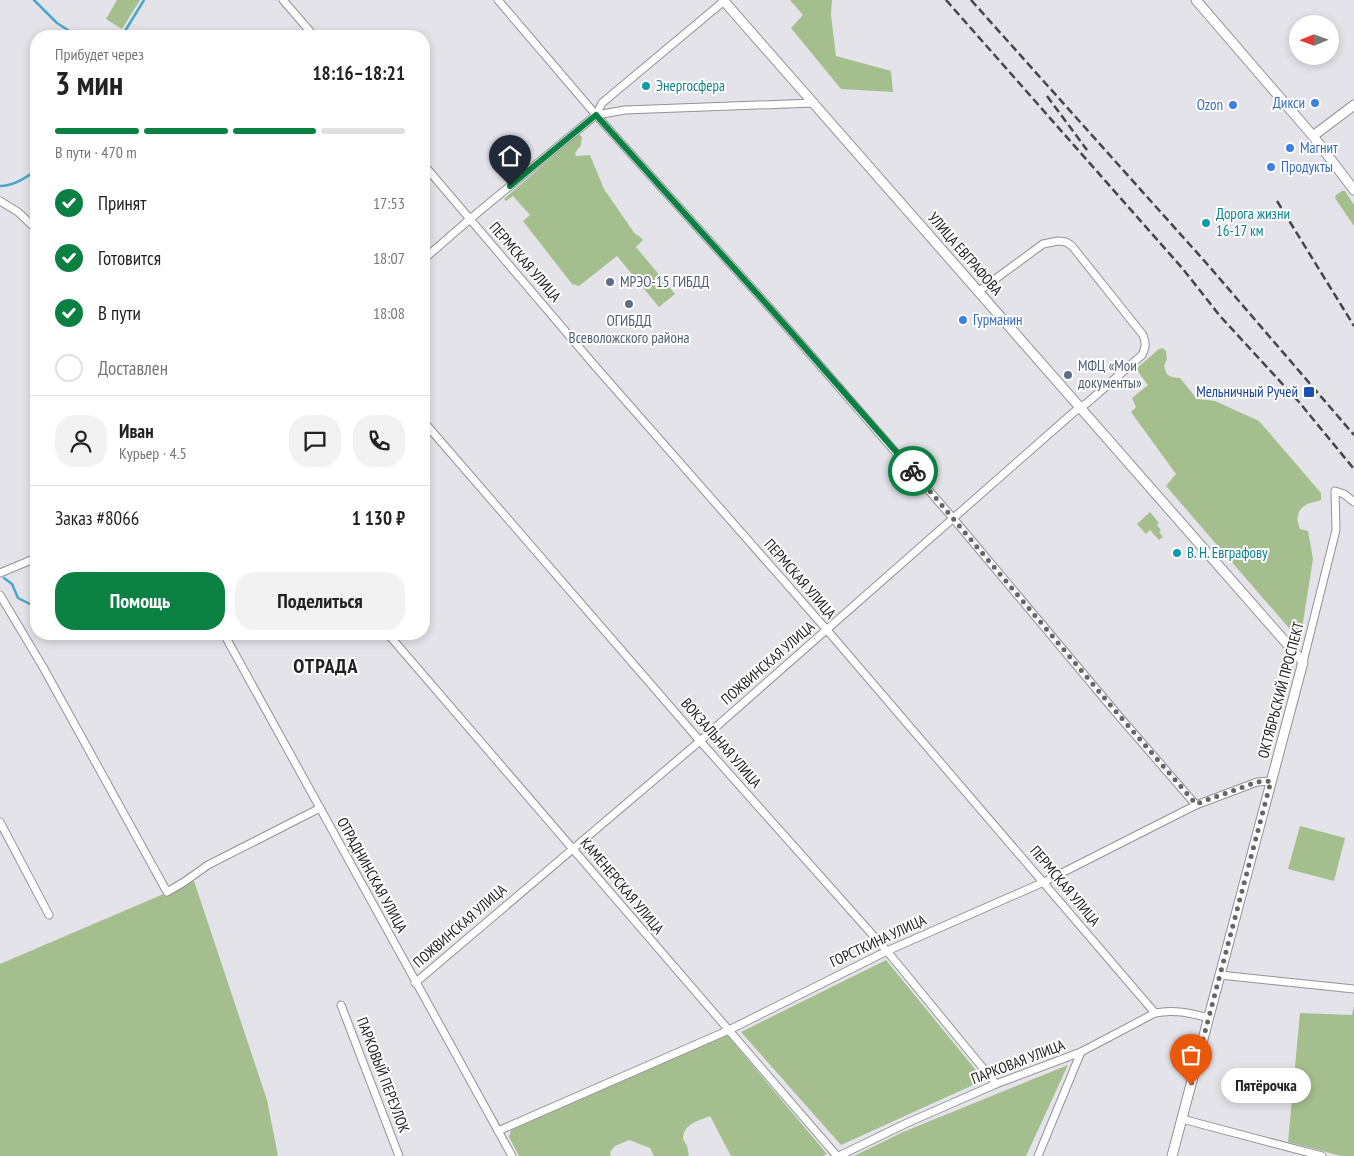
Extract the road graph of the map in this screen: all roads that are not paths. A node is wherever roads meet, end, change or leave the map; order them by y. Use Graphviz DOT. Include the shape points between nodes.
graph roads {
  1 [pos="282,0"];
  2 [pos="498,0"];
  3 [pos="724,0"];
  4 [pos="1196,0"];
  5 [pos="309,30"];
  6 [pos="814,103"];
  7 [pos="1354,105"];
  8 [pos="596,115"];
  9 [pos="1313,136"];
  10 [pos="430,171"];
  11 [pos="1354,190"];
  12 [pos="0,201"];
  13 [pos="470,219"];
  14 [pos="30,223"];
  15 [pos="430,254"];
  16 [pos="979,291"];
  17 [pos="1080,407"];
  18 [pos="430,429"];
  19 [pos="1354,502"];
  20 [pos="952,517"];
  21 [pos="30,560"];
  22 [pos="0,572"];
  23 [pos="0,594"];
  24 [pos="827,630"];
  25 [pos="227,640"];
  26 [pos="393,640"];
  27 [pos="1303,662"];
  28 [pos="700,741"];
  29 [pos="1271,781"];
  30 [pos="1196,804"];
  31 [pos="320,808"];
  32 [pos="0,822"];
  33 [pos="572,848"];
  34 [pos="1044,882"];
  35 [pos="49,916"];
  36 [pos="887,950"];
  37 [pos="1220,975"];
  38 [pos="415,983"];
  39 [pos="1354,989"];
  40 [pos="341,1005"];
  41 [pos="1154,1013"];
  42 [pos="1209,1018"];
  43 [pos="729,1030"];
  44 [pos="1081,1052"];
  45 [pos="996,1084"];
  46 [pos="1182,1119"];
  47 [pos="498,1131"];
  48 [pos="399,1156"];
  49 [pos="512,1156"];
  50 [pos="838,1156"];
  51 [pos="1038,1156"];
  52 [pos="1172,1156"];
  53 [pos="1322,1156"];
  1 -- 5 [label="street"];
  2 -- 8 [label="street"];
  3 -- 6 [label="street, УЛИЦА ЕВГРАФОВА"];
  3 -- 8 [label="street" via="602,103"];
  4 -- 9 [label="street"];
  6 -- 8 [label="street" via="625,110"];
  6 -- 16 [label="street, УЛИЦА ЕВГРАФОВА"];
  7 -- 9 [label="street"];
  8 -- 13 [label="street"];
  8 -- 20 [label="street"];
  9 -- 11 [label="street"];
  10 -- 13 [label="street, ПЕРМСКАЯ УЛИЦА"];
  12 -- 14 [label="street"];
  13 -- 15 [label="street"];
  13 -- 24 [label="street, ПЕРМСКАЯ УЛИЦА"];
  16 -- 17 [label="street, УЛИЦА ЕВГРАФОВА"];
  16 -- 17 [label="street, ПОЖВИНСКАЯ УЛИЦА" via="1043,244 1058,241 1072,246 1146,341 1142,355"];
  17 -- 20 [label="street, ПОЖВИНСКАЯ УЛИЦА"];
  17 -- 27 [label="street, УЛИЦА ЕВГРАФОВА"];
  18 -- 28 [label="street, ВОКЗАЛЬНАЯ УЛИЦА"];
  19 -- 27 [label="street, ОКТЯБРЬСКИЙ ПРОСПЕКТ" via="1335,491 1336,530"];
  20 -- 24 [label="street, ПОЖВИНСКАЯ УЛИЦА"];
  20 -- 30 [label="street"];
  21 -- 22 [label="street"];
  23 -- 31 [label="street" via="167,892 208,864"];
  24 -- 28 [label="street, ПОЖВИНСКАЯ УЛИЦА"];
  24 -- 34 [label="street, ПЕРМСКАЯ УЛИЦА"];
  25 -- 31 [label="street, ОТРАДНИНСКАЯ УЛИЦА"];
  26 -- 33 [label="street, КАМЕНЕРСКАЯ УЛИЦА"];
  27 -- 29 [label="street, ОКТЯБРЬСКИЙ ПРОСПЕКТ"];
  28 -- 33 [label="street, ПОЖВИНСКАЯ УЛИЦА"];
  28 -- 36 [label="street, ВОКЗАЛЬНАЯ УЛИЦА"];
  29 -- 30 [label="street, ГОРСТКИНА УЛИЦА" via="1257,782"];
  29 -- 37 [label="street, ОКТЯБРЬСКИЙ ПРОСПЕКТ"];
  30 -- 34 [label="street, ГОРСТКИНА УЛИЦА"];
  31 -- 38 [label="street, ОТРАДНИНСКАЯ УЛИЦА"];
  32 -- 35 [label="street"];
  33 -- 38 [label="street, ПОЖВИНСКАЯ УЛИЦА"];
  33 -- 43 [label="street, КАМЕНЕРСКАЯ УЛИЦА"];
  34 -- 36 [label="street, ГОРСТКИНА УЛИЦА"];
  34 -- 41 [label="street, ПЕРМСКАЯ УЛИЦА"];
  36 -- 43 [label="street, ГОРСТКИНА УЛИЦА"];
  36 -- 45 [label="street, ВОКЗАЛЬНАЯ УЛИЦА"];
  37 -- 39 [label="street"];
  37 -- 42 [label="street, ОКТЯБРЬСКИЙ ПРОСПЕКТ"];
  38 -- 47 [label="street, ОТРАДНИНСКАЯ УЛИЦА"];
  40 -- 48 [label="street, ПАРКОВЫЙ ПЕРЕУЛОК"];
  41 -- 42 [label="street, ПАРКОВАЯ УЛИЦА" via="1178,1011"];
  41 -- 44 [label="street, ПАРКОВАЯ УЛИЦА"];
  42 -- 46 [label="street, ОКТЯБРЬСКИЙ ПРОСПЕКТ"];
  43 -- 47 [label="street, ГОРСТКИНА УЛИЦА"];
  43 -- 50 [label="street, КАМЕНЕРСКАЯ УЛИЦА"];
  44 -- 45 [label="street, ПАРКОВАЯ УЛИЦА"];
  44 -- 51 [label="street"];
  45 -- 50 [label="street, ПАРКОВАЯ УЛИЦА"];
  46 -- 52 [label="street, ОКТЯБРЬСКИЙ ПРОСПЕКТ"];
  46 -- 53 [label="street"];
  47 -- 49 [label="street, ОТРАДНИНСКАЯ УЛИЦА"];
}
